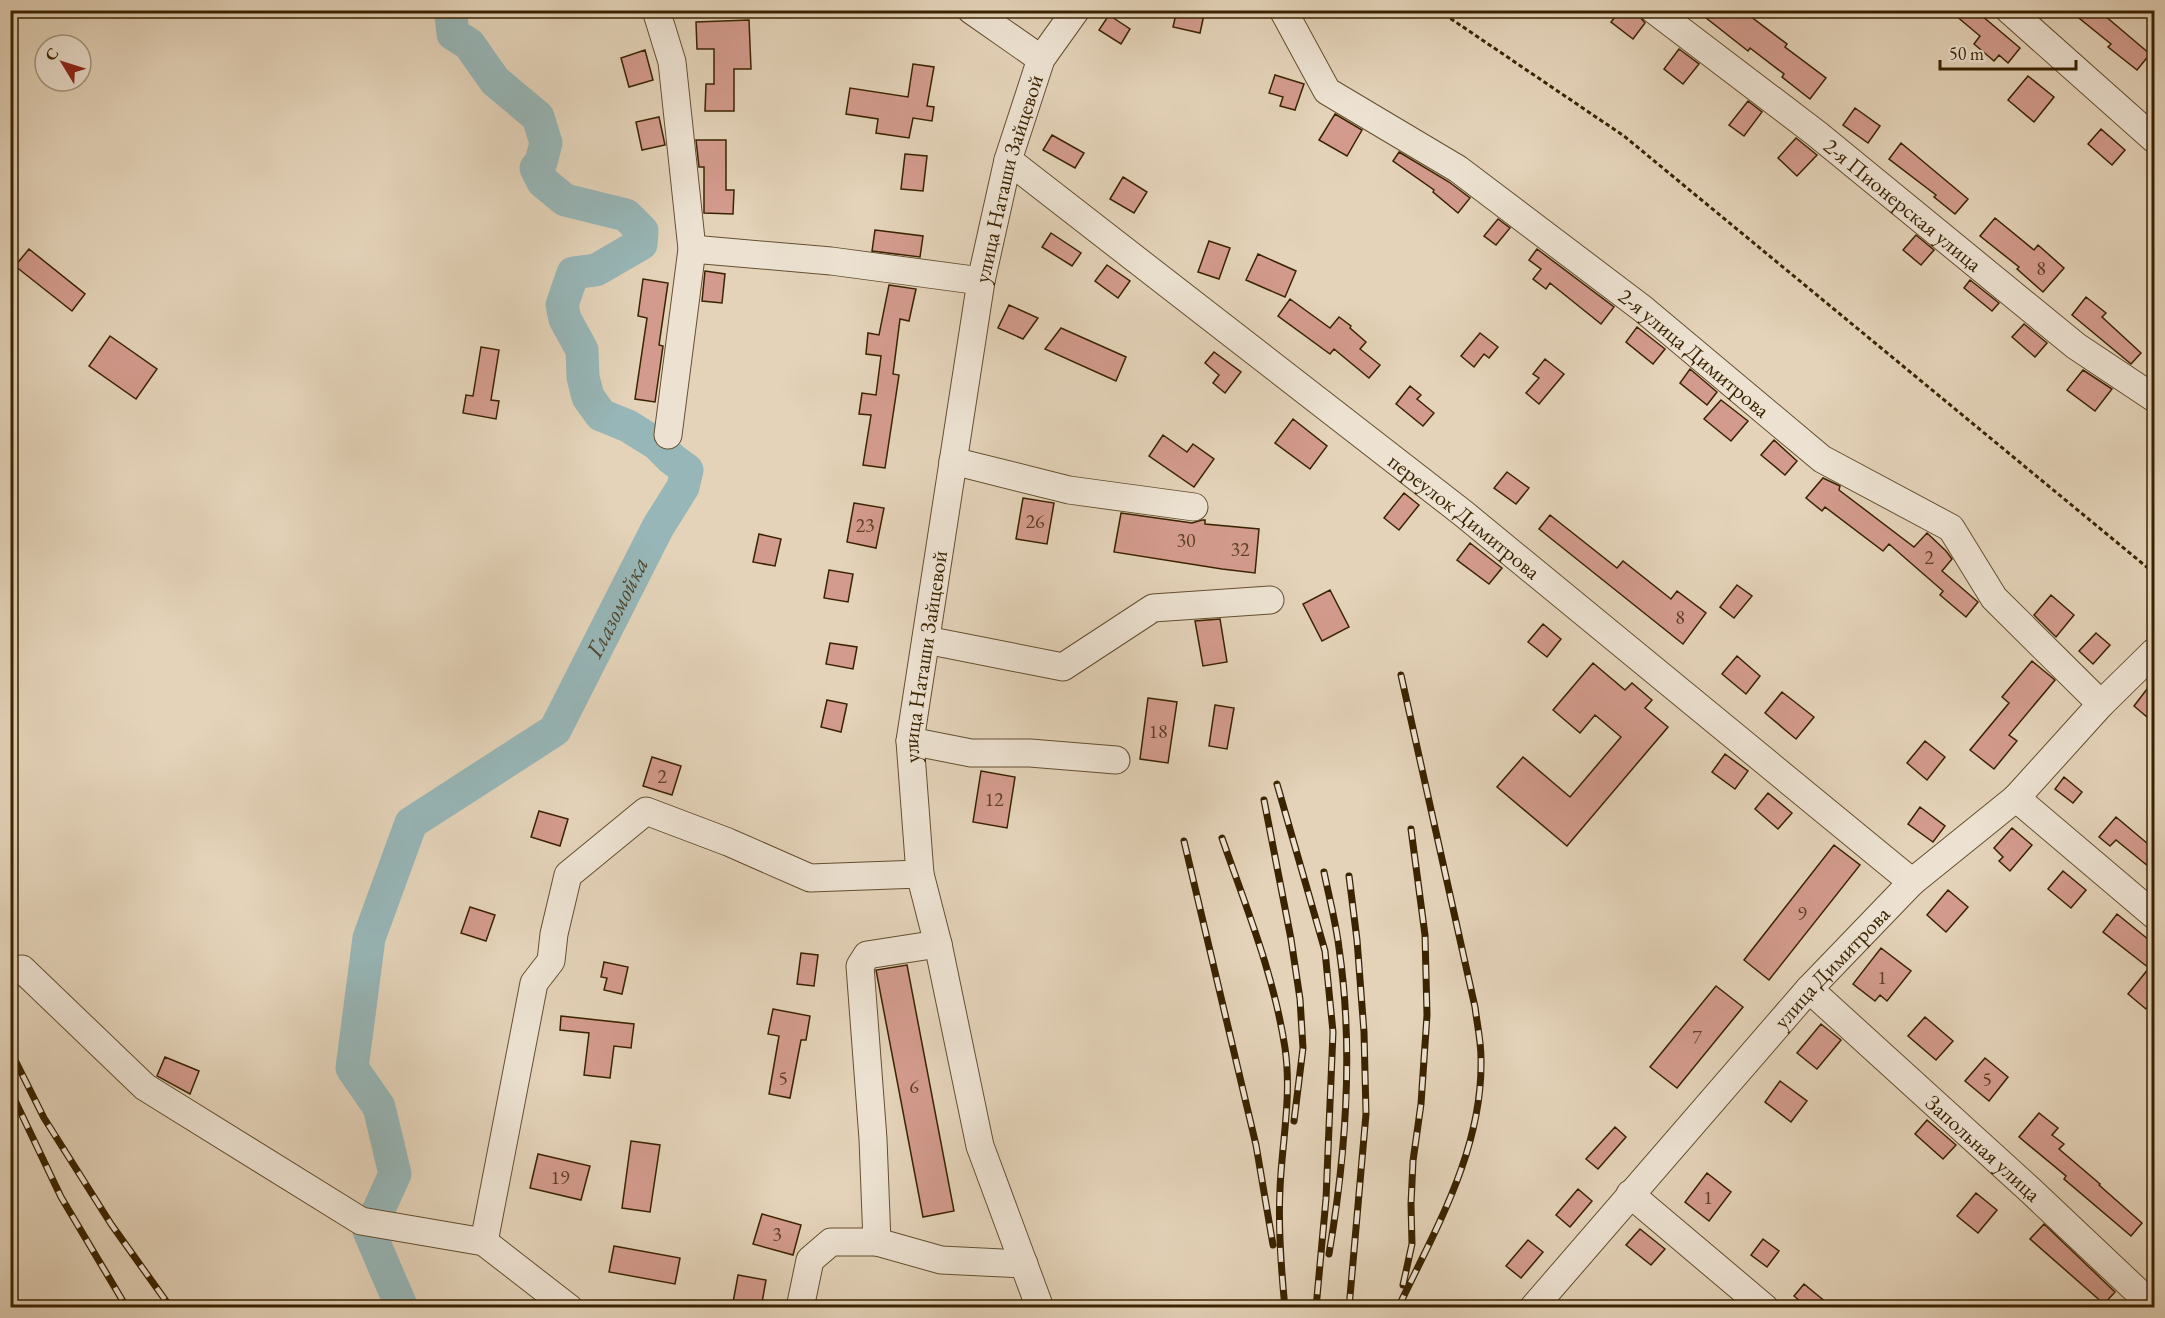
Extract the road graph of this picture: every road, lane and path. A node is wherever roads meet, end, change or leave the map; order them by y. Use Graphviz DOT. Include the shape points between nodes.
graph roads {
  1 [pos="656,10"];
  2 [pos="971,10"];
  3 [pos="1076,10"];
  4 [pos="1283,10"];
  5 [pos="1438,10"];
  6 [pos="1654,10"];
  7 [pos="2010,10"];
  8 [pos="1041,59"];
  9 [pos="2154,139"];
  10 [pos="1008,160"];
  11 [pos="692,249"];
  12 [pos="981,281"];
  13 [pos="2154,398"];
  14 [pos="668,435"];
  15 [pos="953,461"];
  16 [pos="1194,507"];
  17 [pos="2154,573"];
  18 [pos="1270,600"];
  19 [pos="926,640"];
  20 [pos="2150,664"];
  21 [pos="2101,704"];
  22 [pos="910,741"];
  23 [pos="1116,760"];
  24 [pos="2016,798"];
  25 [pos="920,874"];
  26 [pos="1912,882"];
  27 [pos="2154,915"];
  28 [pos="938,944"];
  29 [pos="22,969"];
  30 [pos="1809,989"];
  31 [pos="1630,1194"];
  32 [pos="484,1242"];
  33 [pos="877,1242"];
  34 [pos="1024,1264"];
  35 [pos="2154,1307"];
  36 [pos="569,1308"];
  37 [pos="800,1308"];
  38 [pos="1040,1308"];
  39 [pos="1533,1308"];
  40 [pos="1765,1308"];
  1 -- 11 [label="street" via="672,62"];
  2 -- 8 [label="street"];
  3 -- 8 [label="street, улица Наташи Зайцевой"];
  4 -- 21 [label="street, 2-я улица Димитрова" via="1327,90 1458,169 1643,309 1822,459 1951,528 1994,598"];
  5 -- 17 [label="path" via="1624,136"];
  6 -- 13 [label="street, 2-я Пионерская улица" via="1817,134 2076,346"];
  7 -- 9 [label="street"];
  8 -- 10 [label="street, улица Наташи Зайцевой"];
  10 -- 12 [label="street, улица Наташи Зайцевой"];
  10 -- 26 [label="street, переулок Димитрова" via="1464,514"];
  11 -- 12 [label="street" via="831,261"];
  11 -- 14 [label="street"];
  12 -- 15 [label="street, улица Наташи Зайцевой"];
  15 -- 16 [label="street" via="1069,490"];
  15 -- 19 [label="street, улица Наташи Зайцевой"];
  18 -- 19 [label="street" via="1154,608 1062,667"];
  19 -- 22 [label="street, улица Наташи Зайцевой"];
  20 -- 21 [label="street, улица Димитрова"];
  21 -- 24 [label="street, улица Димитрова"];
  22 -- 23 [label="street" via="971,753"];
  22 -- 25 [label="street, улица Наташи Зайцевой"];
  24 -- 26 [label="street, улица Димитрова"];
  24 -- 27 [label="street"];
  25 -- 28 [label="street, улица Наташи Зайцевой"];
  25 -- 32 [label="street" via="810,878 646,811 568,875 551,961 534,984"];
  26 -- 30 [label="street, улица Димитрова"];
  28 -- 33 [label="street" via="867,955 860,966"];
  28 -- 34 [label="street, улица Наташи Зайцевой" via="980,1146"];
  29 -- 32 [label="street" via="145,1087 361,1221"];
  30 -- 31 [label="street, улица Димитрова"];
  30 -- 35 [label="street, Запольная улица"];
  31 -- 39 [label="street, улица Димитрова"];
  31 -- 40 [label="street"];
  32 -- 36 [label="street"];
  33 -- 34 [label="street" via="941,1260"];
  33 -- 37 [label="street" via="831,1242 810,1260"];
  34 -- 38 [label="street, улица Наташи Зайцевой"];
}
